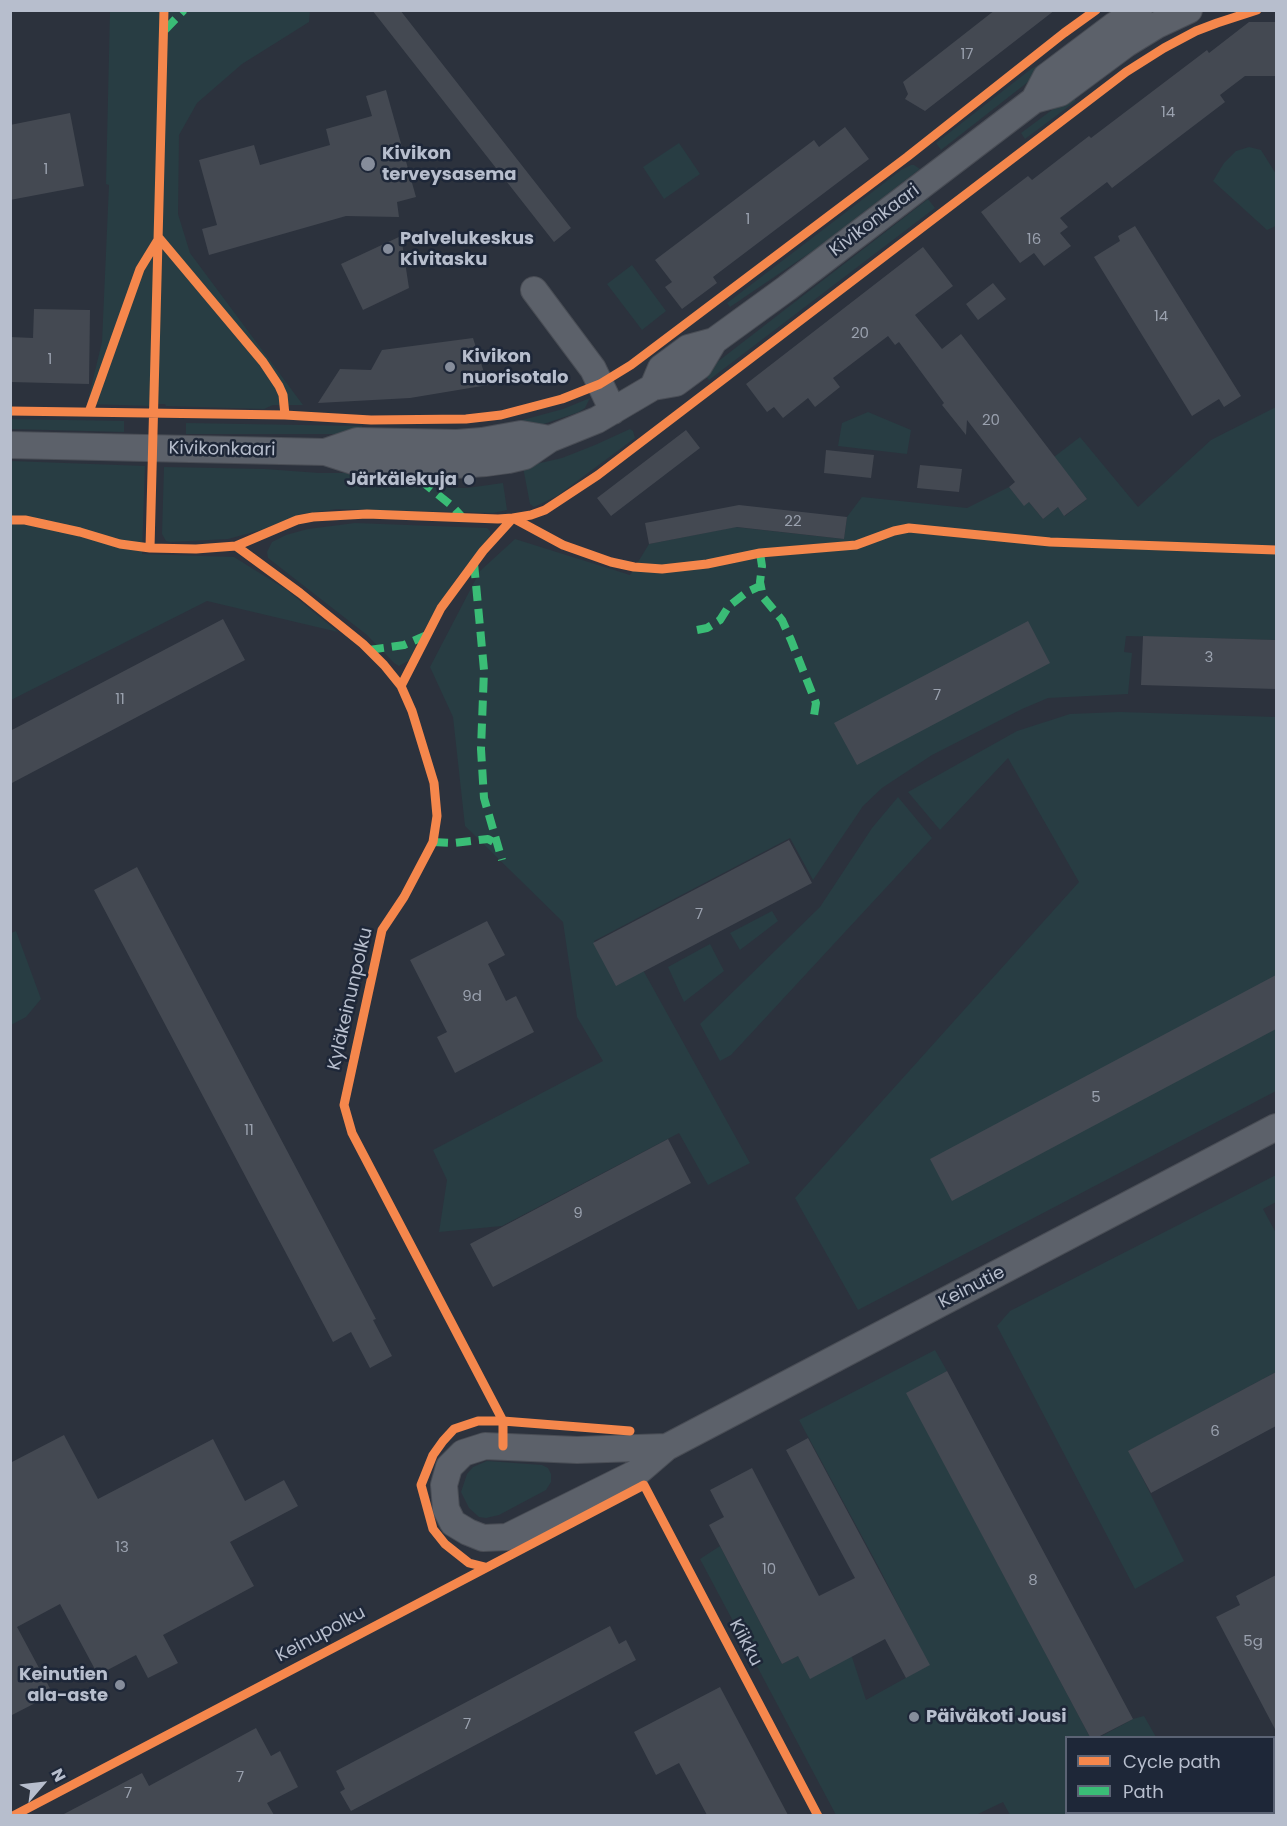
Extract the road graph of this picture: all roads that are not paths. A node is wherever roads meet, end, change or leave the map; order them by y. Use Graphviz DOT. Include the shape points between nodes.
graph roads {
  1 [pos="1139,10"];
  2 [pos="1189,10"];
  3 [pos="1034,100"];
  4 [pos="534,290"];
  5 [pos="613,411"];
  6 [pos="10,445"];
  7 [pos="1276,1127"];
  8 [pos="667,1447"];
  1 -- 3 [label="street, Kivikonkaari" via="1046,77"];
  2 -- 3 [label="street, Kivikonkaari" via="1126,44 1060,93"];
  3 -- 5 [label="street, Kivikonkaari" via="714,341 694,371 676,383 653,387"];
  4 -- 5 [label="street" via="593,369"];
  5 -- 6 [label="street, Kivikonkaari" via="550,439 525,456 455,465 356,462 325,452"];
  7 -- 8 [label="street, Keinutie"];
  8 -- 8 [label="street, Keinutie" via="577,1450 485,1446 463,1453 449,1467 444,1485 446,1509 453,1523 468,1532 483,1538 507,1537 638,1472"];
}
